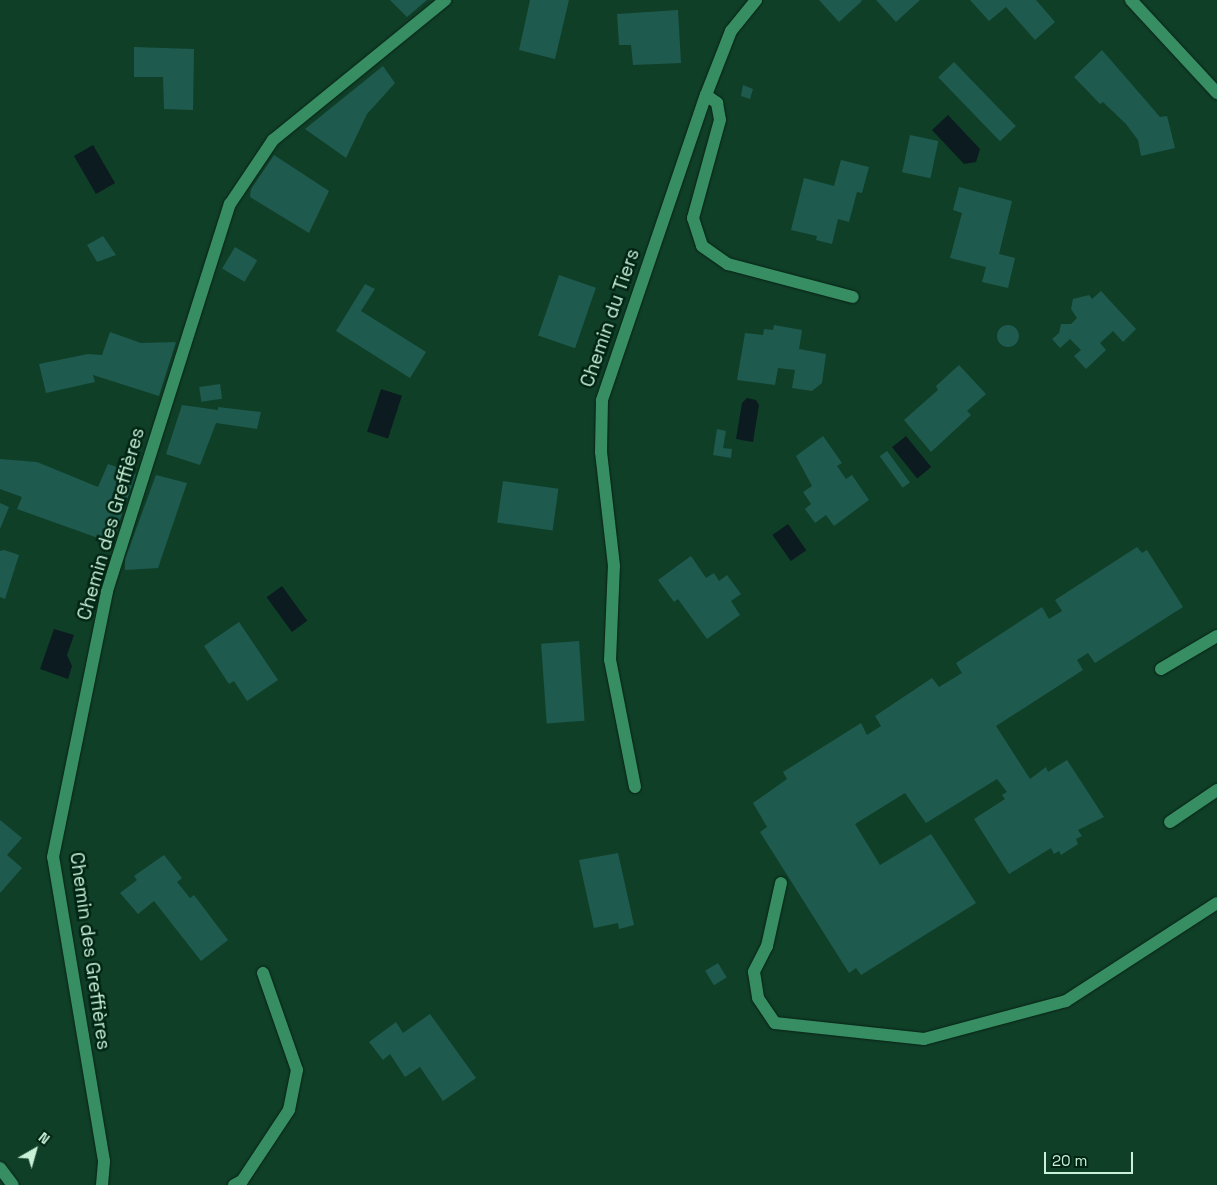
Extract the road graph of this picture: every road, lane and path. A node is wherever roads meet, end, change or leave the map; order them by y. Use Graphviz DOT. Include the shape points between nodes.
graph roads {
  1 [pos="444,0"];
  2 [pos="756,0"];
  3 [pos="1131,0"];
  4 [pos="1217,93"];
  5 [pos="706,95"];
  6 [pos="853,297"];
  7 [pos="1217,636"];
  8 [pos="1161,669"];
  9 [pos="635,787"];
  10 [pos="1217,790"];
  11 [pos="1170,822"];
  12 [pos="781,883"];
  13 [pos="1217,903"];
  14 [pos="263,973"];
  15 [pos="0,1168"];
  16 [pos="13,1185"];
  17 [pos="102,1185"];
  18 [pos="234,1185"];
  1 -- 17 [label="street, Chemin des Greffières" via="273,140 230,204 107,591 53,857 104,1161"];
  2 -- 5 [label="street, Chemin du Tiers" via="731,31"];
  3 -- 4 [label="street"];
  5 -- 6 [label="street" via="717,103 720,120 693,218 702,246 728,264"];
  5 -- 9 [label="street, Chemin du Tiers" via="602,400 601,452 614,566 610,660"];
  7 -- 8 [label="street"];
  10 -- 11 [label="street"];
  12 -- 13 [label="street" via="767,946 754,972 758,998 775,1023 924,1039 1066,1001"];
  14 -- 18 [label="street" via="297,1070 289,1110 242,1181"];
  15 -- 16 [label="street"];
}
